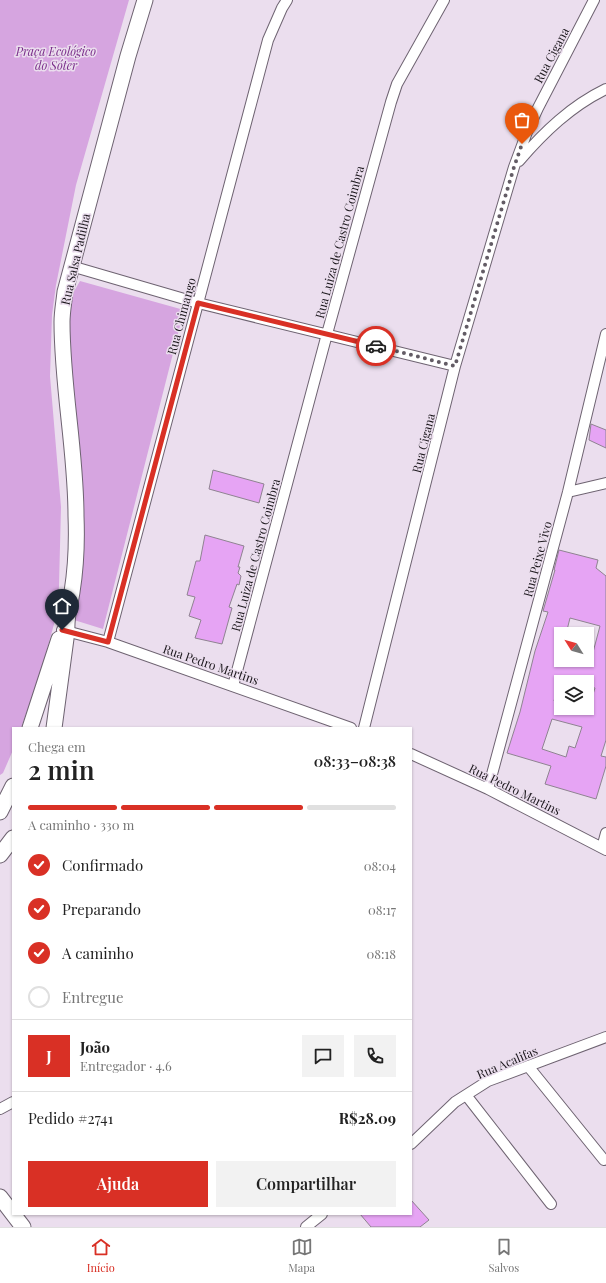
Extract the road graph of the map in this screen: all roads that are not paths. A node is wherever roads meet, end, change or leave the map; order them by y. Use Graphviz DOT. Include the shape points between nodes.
graph roads {
  1 [pos="145,0"];
  2 [pos="287,0"];
  3 [pos="444,0"];
  4 [pos="594,0"];
  5 [pos="606,89"];
  6 [pos="514,167"];
  7 [pos="71,266"];
  8 [pos="198,303"];
  9 [pos="327,334"];
  10 [pos="606,334"];
  11 [pos="455,366"];
  12 [pos="606,483"];
  13 [pos="568,492"];
  14 [pos="65,627"];
  15 [pos="108,642"];
  16 [pos="233,686"];
  17 [pos="30,727"];
  18 [pos="54,727"];
  19 [pos="348,727"];
  20 [pos="364,727"];
  21 [pos="412,754"];
  22 [pos="488,789"];
  23 [pos="9,790"];
  24 [pos="0,812"];
  25 [pos="606,833"];
  26 [pos="12,835"];
  27 [pos="6,847"];
  28 [pos="604,849"];
  29 [pos="605,1040"];
  30 [pos="528,1066"];
  31 [pos="466,1095"];
  32 [pos="12,1103"];
  33 [pos="0,1109"];
  34 [pos="412,1143"];
  35 [pos="604,1160"];
  36 [pos="0,1197"];
  37 [pos="551,1204"];
  38 [pos="12,1213"];
  39 [pos="14,1215"];
  40 [pos="321,1215"];
  41 [pos="309,1226"];
  42 [pos="23,1227"];
  1 -- 7 [label="main road, Rua Salsa Padilha"];
  2 -- 8 [label="street, Rua Chimango" via="268,40"];
  3 -- 9 [label="street, Rua Luiza de Castro Coimbra" via="397,84"];
  4 -- 6 [label="street, Rua Cigana" via="538,108"];
  5 -- 6 [label="street, Rua Cigana" via="566,114"];
  6 -- 11 [label="street, Rua Cigana"];
  7 -- 8 [label="street"];
  7 -- 14 [label="main road, Rua Salsa Padilha" via="62,321 76,516 74,578"];
  8 -- 9 [label="street"];
  8 -- 15 [label="street, Rua Chimango"];
  9 -- 11 [label="street"];
  9 -- 16 [label="street, Rua Luiza de Castro Coimbra"];
  10 -- 13 [label="street, Rua Peixe Vivo"];
  11 -- 20 [label="street, Rua Cigana"];
  12 -- 13 [label="street"];
  13 -- 22 [label="street, Rua Peixe Vivo"];
  14 -- 15 [label="street, Rua Pedro Martins"];
  14 -- 17 [label="main road"];
  14 -- 18 [label="main road"];
  15 -- 16 [label="street, Rua Pedro Martins"];
  16 -- 19 [label="street, Rua Pedro Martins"];
  21 -- 22 [label="street, Rua Pedro Martins"];
  22 -- 28 [label="street, Rua Pedro Martins"];
  23 -- 24 [label="main road"];
  25 -- 28 [label="street"];
  26 -- 27 [label="main road"];
  29 -- 30 [label="street, Rua Acalifas"];
  30 -- 31 [label="street, Rua Acalifas" via="488,1082"];
  30 -- 35 [label="street"];
  31 -- 34 [label="street, Rua Acalifas" via="455,1102"];
  31 -- 37 [label="street"];
  32 -- 33 [label="street"];
  36 -- 38 [label="main road"];
  39 -- 42 [label="main road"];
  40 -- 41 [label="street"];
}
